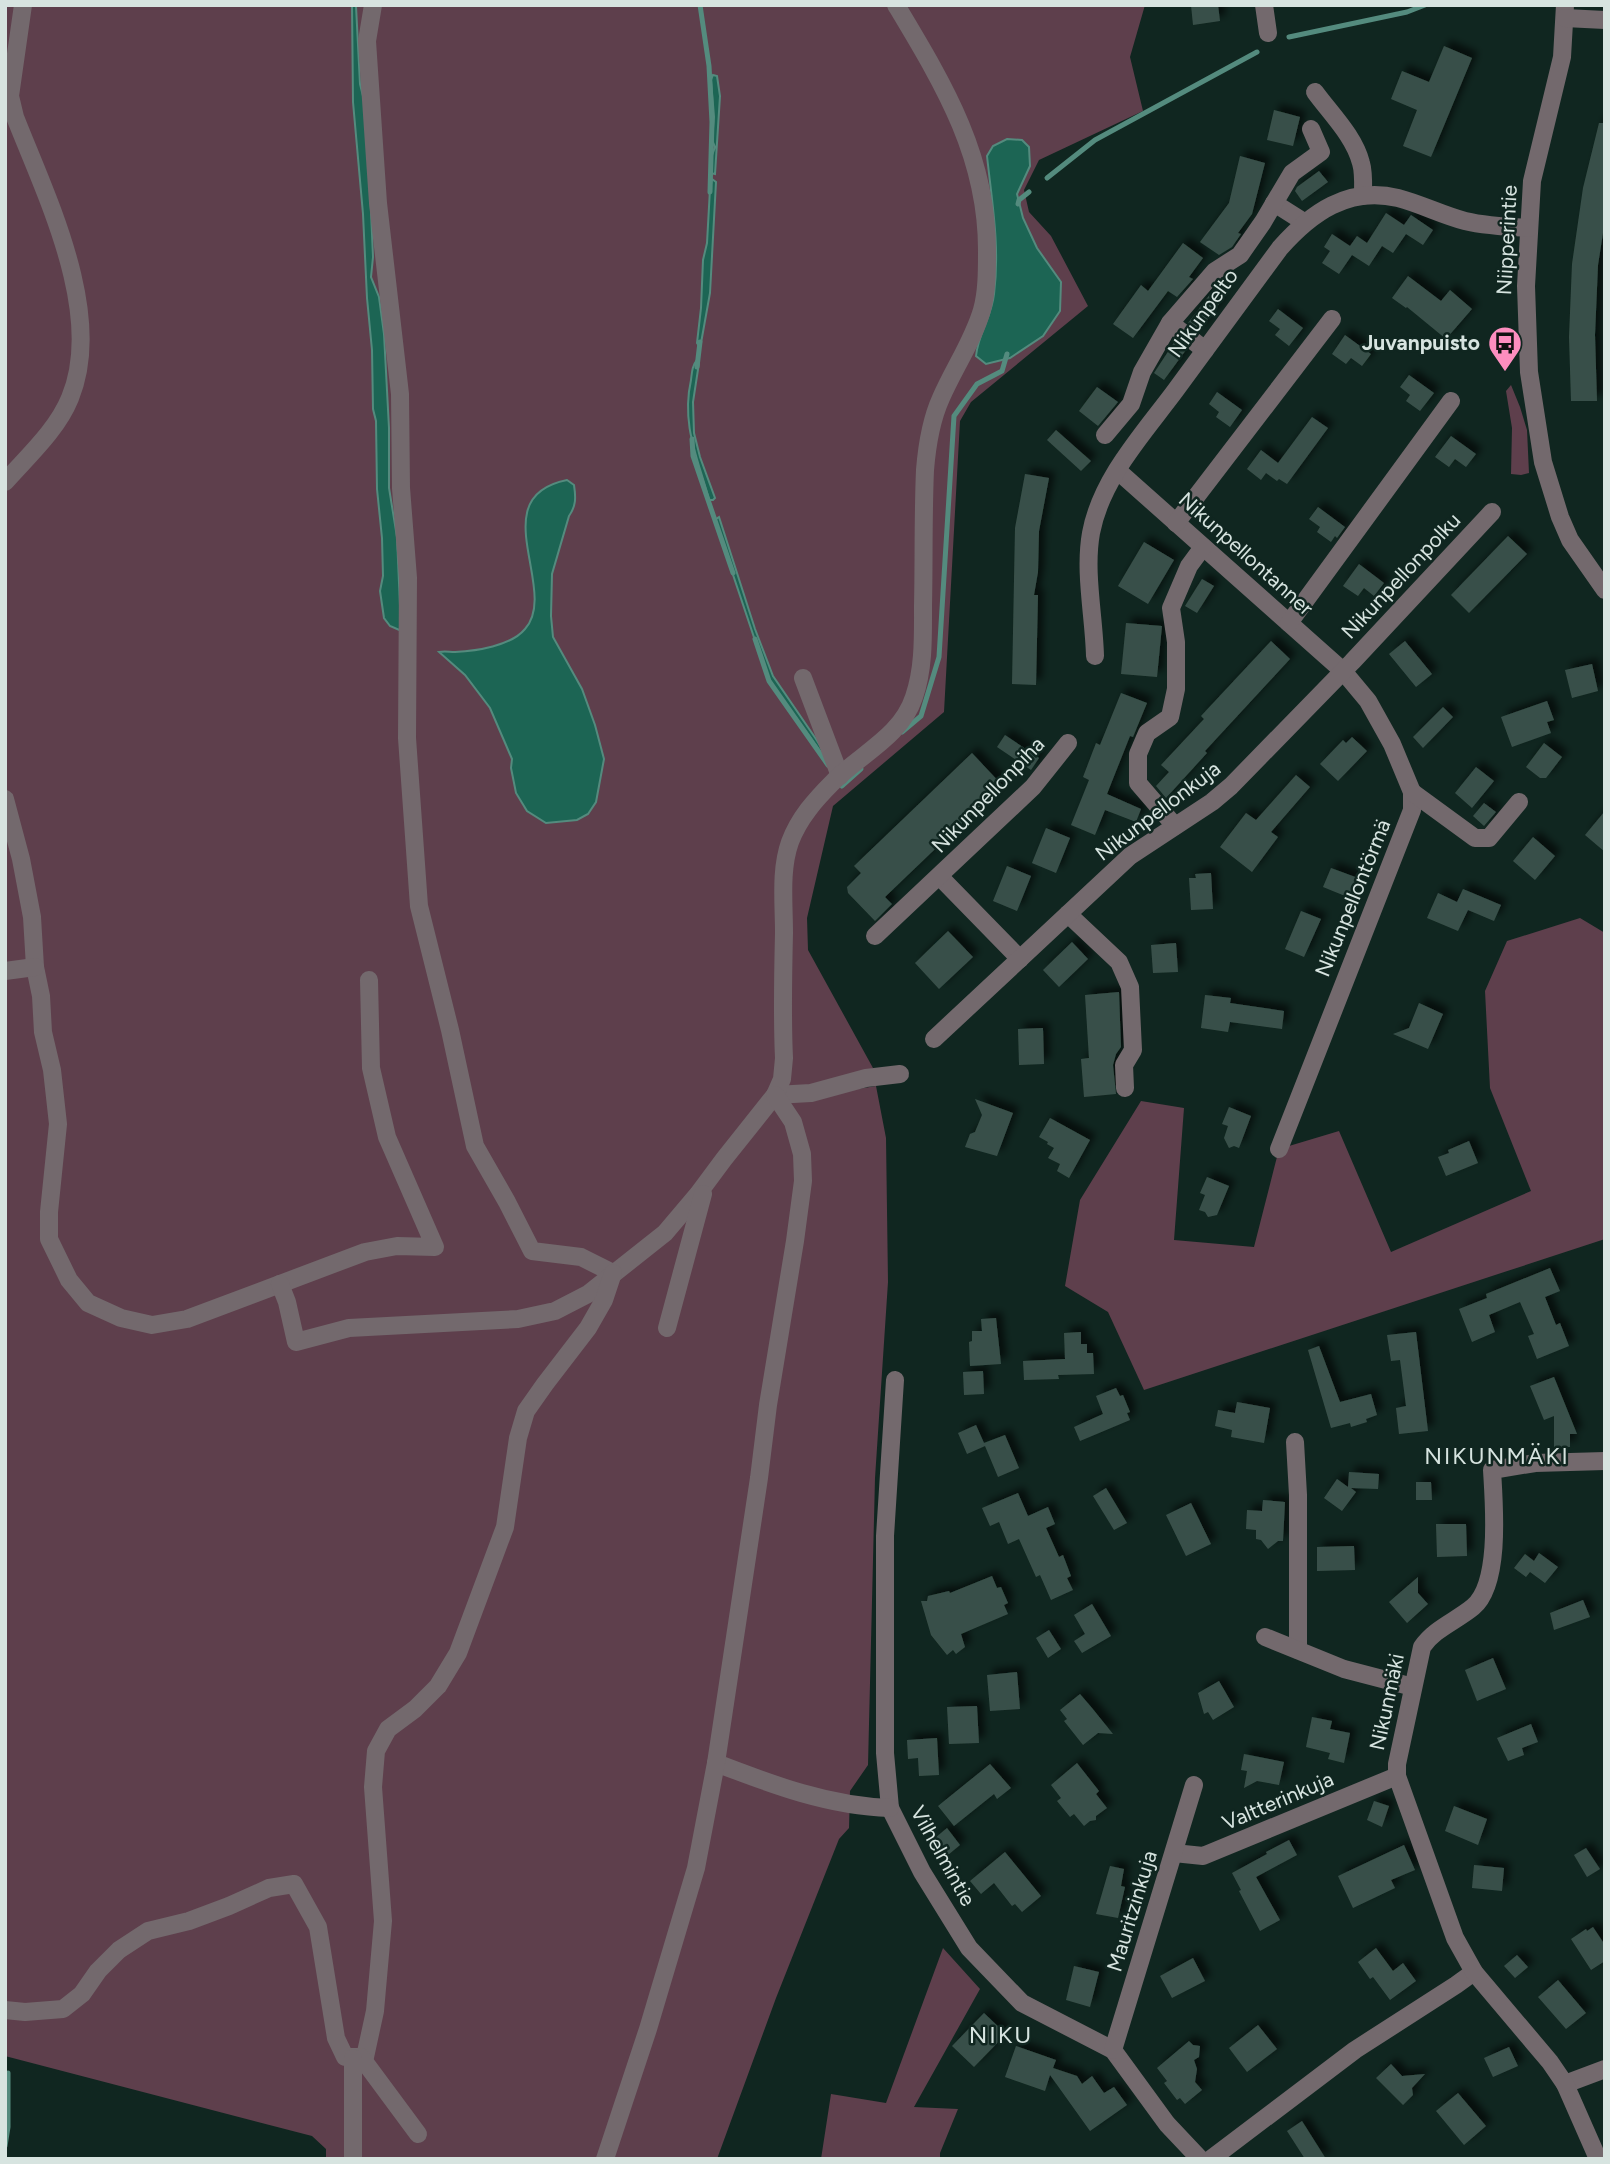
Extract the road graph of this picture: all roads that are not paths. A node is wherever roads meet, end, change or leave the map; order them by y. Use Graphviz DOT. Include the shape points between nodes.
graph roads {
  1 [pos="23,5"];
  2 [pos="373,5"];
  3 [pos="896,5"];
  4 [pos="1264,5"];
  5 [pos="1565,11"];
  6 [pos="1605,20"];
  7 [pos="1268,33"];
  8 [pos="1315,92"];
  9 [pos="10,119"];
  10 [pos="1311,129"];
  11 [pos="1363,197"];
  12 [pos="1274,203"];
  13 [pos="1304,222"];
  14 [pos="1529,228"];
  15 [pos="1332,319"];
  16 [pos="1170,323"];
  17 [pos="1205,350"];
  18 [pos="1451,401"];
  19 [pos="1105,435"];
  20 [pos="1118,471"];
  21 [pos="5,482"];
  22 [pos="1492,512"];
  23 [pos="1176,523"];
  24 [pos="1203,547"];
  25 [pos="1605,590"];
  26 [pos="1289,623"];
  27 [pos="1095,656"];
  28 [pos="1343,671"];
  29 [pos="803,678"];
  30 [pos="1068,743"];
  31 [pos="840,776"];
  32 [pos="1412,792"];
  33 [pos="5,799"];
  34 [pos="1519,802"];
  35 [pos="1175,826"];
  36 [pos="940,877"];
  37 [pos="1068,914"];
  38 [pos="875,936"];
  39 [pos="1020,959"];
  40 [pos="35,967"];
  41 [pos="5,971"];
  42 [pos="369,980"];
  43 [pos="934,1039"];
  44 [pos="900,1074"];
  45 [pos="1125,1088"];
  46 [pos="775,1096"];
  47 [pos="1279,1149"];
  48 [pos="704,1187"];
  49 [pos="613,1273"];
  50 [pos="280,1284"];
  51 [pos="667,1328"];
  52 [pos="895,1380"];
  53 [pos="1295,1442"];
  54 [pos="1605,1461"];
  55 [pos="1265,1637"];
  56 [pos="1298,1650"];
  57 [pos="1413,1687"];
  58 [pos="716,1763"];
  59 [pos="1397,1776"];
  60 [pos="1194,1785"];
  61 [pos="890,1808"];
  62 [pos="1174,1853"];
  63 [pos="1474,1972"];
  64 [pos="5,2010"];
  65 [pos="1114,2050"];
  66 [pos="357,2058"];
  67 [pos="1605,2069"];
  68 [pos="1565,2084"];
  69 [pos="418,2134"];
  70 [pos="353,2159"];
  71 [pos="605,2159"];
  72 [pos="1200,2159"];
  73 [pos="1211,2159"];
  74 [pos="1598,2159"];
  1 -- 9 [label="street"];
  2 -- 49 [label="street" via="368,41 378,203 400,394 408,578 407,738 419,906 475,1146 532,1251 580,1257"];
  3 -- 31 [label="street" via="956,111 973,157 982,194 987,271 982,309 930,428 925,469 923,640 914,699 890,735"];
  4 -- 7 [label="street"];
  5 -- 6 [label="street"];
  5 -- 14 [label="street, Niipperintie" via="1562,57 1532,181"];
  8 -- 11 [label="street" via="1358,154"];
  9 -- 21 [label="street" via="68,256 81,337 79,370 69,400 48,433"];
  10 -- 12 [label="street" via="1321,152 1292,173"];
  11 -- 13 [label="street, Nikunpelto" via="1342,201"];
  11 -- 14 [label="street, Nikunpelto" via="1398,198 1463,220"];
  12 -- 13 [label="street"];
  12 -- 16 [label="street" via="1240,254 1215,271"];
  13 -- 17 [label="street, Nikunpelto"];
  14 -- 25 [label="street, Niipperintie" via="1526,330 1537,438 1570,540"];
  15 -- 23 [label="street"];
  16 -- 17 [label="street"];
  16 -- 19 [label="street" via="1130,404"];
  17 -- 20 [label="street, Nikunpelto"];
  18 -- 26 [label="street"];
  20 -- 23 [label="street, Nikunpellontanner"];
  20 -- 27 [label="street, Nikunpelto" via="1096,512 1091,535 1088,560"];
  22 -- 28 [label="street, Nikunpellonpolku"];
  23 -- 24 [label="street, Nikunpellontanner"];
  24 -- 26 [label="street, Nikunpellontanner"];
  24 -- 35 [label="street" via="1189,566 1171,608 1176,689 1170,717 1147,733 1138,754 1138,783"];
  26 -- 28 [label="street, Nikunpellontanner"];
  28 -- 32 [label="street" via="1368,701"];
  28 -- 35 [label="street, Nikunpellonkuja" via="1231,786"];
  29 -- 31 [label="street"];
  30 -- 36 [label="street, Nikunpellonpiha" via="1032,787"];
  31 -- 46 [label="street" via="802,816 790,844 784,877 784,1058"];
  32 -- 34 [label="street" via="1475,838 1489,838"];
  32 -- 47 [label="street, Nikunpellontörmä" via="1412,810 1401,841"];
  33 -- 40 [label="street" via="32,917"];
  35 -- 37 [label="street, Nikunpellonkuja" via="1130,856"];
  36 -- 38 [label="street, Nikunpellonpiha"];
  36 -- 39 [label="street, Nikunpellonpiha"];
  37 -- 39 [label="street, Nikunpellonkuja"];
  37 -- 45 [label="street" via="1119,962 1130,987 1133,1050 1124,1065"];
  39 -- 43 [label="street, Nikunpellonkuja"];
  40 -- 41 [label="street"];
  40 -- 50 [label="street" via="58,1124 49,1239 69,1280 88,1303 152,1325 187,1319"];
  42 -- 50 [label="street" via="371,1068 387,1137 435,1247 397,1246 365,1252"];
  44 -- 46 [label="street"];
  46 -- 48 [label="street"];
  46 -- 58 [label="street" via="793,1122 802,1154 803,1181"];
  48 -- 49 [label="street" via="666,1233"];
  48 -- 51 [label="street"];
  49 -- 50 [label="street" via="588,1294 555,1311 518,1319 349,1328 296,1342"];
  49 -- 66 [label="street" via="589,1328 526,1411 505,1527 458,1653 438,1686 388,1729 376,1751 373,1787 383,1921 375,2011 365,2057"];
  52 -- 61 [label="street, Vilhelmintie" via="885,1513 885,1753"];
  53 -- 56 [label="street"];
  54 -- 57 [label="street, Nikunmäki" via="1535,1463 1492,1470 1495,1529 1482,1595 1429,1637 1422,1647"];
  55 -- 56 [label="street"];
  56 -- 57 [label="street" via="1344,1669"];
  57 -- 59 [label="street, Nikunmäki"];
  58 -- 61 [label="street" via="812,1797"];
  58 -- 71 [label="street" via="696,1868"];
  59 -- 62 [label="street, Valtterinkuja" via="1203,1856"];
  59 -- 63 [label="street, Nikunmäki" via="1455,1938"];
  60 -- 62 [label="street, Mauritzinkuja"];
  61 -- 65 [label="street, Vilhelmintie" via="969,1948 1022,2003"];
  62 -- 65 [label="street, Mauritzinkuja"];
  63 -- 68 [label="street, Nikunmäki"];
  63 -- 73 [label="street" via="1355,2050"];
  64 -- 66 [label="street" via="63,2009 119,1950 148,1931 189,1921 269,1888 294,1884 318,1927 336,2038 345,2057"];
  65 -- 72 [label="street, Vilhelmintie" via="1167,2123"];
  66 -- 69 [label="street"];
  66 -- 70 [label="street"];
  67 -- 68 [label="street"];
  68 -- 74 [label="street, Nikunmäki"];
}
